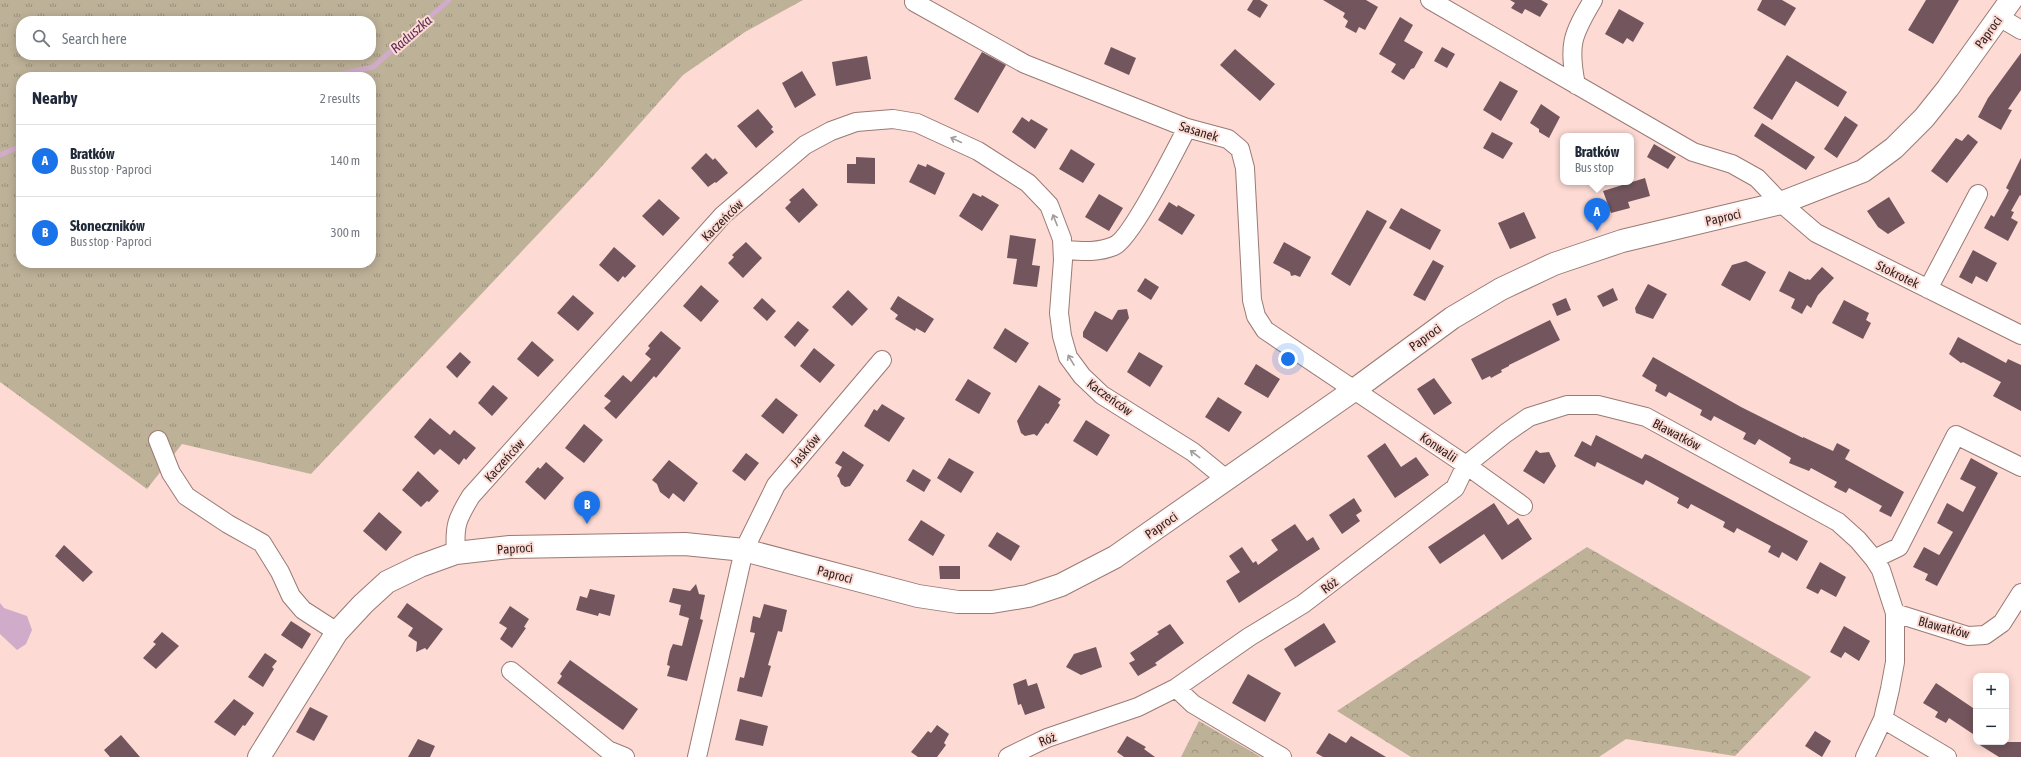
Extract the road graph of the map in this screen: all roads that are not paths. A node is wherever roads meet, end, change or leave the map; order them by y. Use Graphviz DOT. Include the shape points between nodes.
graph roads {
  1 [pos="1430,0"];
  2 [pos="1593,0"];
  3 [pos="914,2"];
  4 [pos="2005,9"];
  5 [pos="2021,30"];
  6 [pos="1576,85"];
  7 [pos="1187,128"];
  8 [pos="1978,194"];
  9 [pos="1781,203"];
  10 [pos="1063,250"];
  11 [pos="1928,289"];
  12 [pos="2021,335"];
  13 [pos="882,360"];
  14 [pos="1354,390"];
  15 [pos="158,440"];
  16 [pos="1466,465"];
  17 [pos="2021,467"];
  18 [pos="1226,479"];
  19 [pos="1523,506"];
  20 [pos="744,550"];
  21 [pos="456,553"];
  22 [pos="1874,560"];
  23 [pos="2021,593"];
  24 [pos="1896,613"];
  25 [pos="337,632"];
  26 [pos="511,671"];
  27 [pos="1176,688"];
  28 [pos="1883,719"];
  29 [pos="259,757"];
  30 [pos="625,757"];
  31 [pos="697,757"];
  32 [pos="1008,757"];
  33 [pos="1282,757"];
  34 [pos="1865,757"];
  35 [pos="1947,757"];
  1 -- 6 [label="street, Stokrotek"];
  2 -- 6 [label="street" via="1576,28 1571,58"];
  3 -- 7 [label="street, Sasanek" via="1025,64"];
  4 -- 5 [label="street"];
  4 -- 9 [label="street, Paproci" via="1948,88 1924,118 1894,148 1863,172"];
  6 -- 9 [label="street, Stokrotek" via="1693,152 1732,164 1757,178"];
  7 -- 10 [label="street" via="1136,223 1116,245 1096,251"];
  7 -- 14 [label="street, Sasanek" via="1228,139 1240,149 1245,168 1252,300 1256,316 1265,330"];
  8 -- 11 [label="street"];
  9 -- 11 [label="street, Stokrotek" via="1816,233"];
  9 -- 14 [label="street, Paproci" via="1622,242 1554,264 1501,289 1452,318"];
  18 -- 10 [label="street, Kaczeńców, one-way" via="1193,452 1102,395 1082,376 1068,357 1059,313"];
  10 -- 21 [label="street, Kaczeńców, one-way" via="1062,239 1049,205 1028,183 978,151 917,123 893,119 856,122 830,131 805,146 723,215 477,490 458,519 455,535"];
  11 -- 12 [label="street, Stokrotek"];
  13 -- 20 [label="street, Jaskrów" via="776,485"];
  14 -- 16 [label="street, Konwalii"];
  14 -- 18 [label="street, Paproci"];
  15 -- 25 [label="street" via="171,473 186,496 262,543 291,596 303,610"];
  16 -- 19 [label="street, Konwalii"];
  16 -- 22 [label="street, Bławatków" via="1529,417 1566,405 1598,405 1646,417 1831,519 1858,540"];
  16 -- 27 [label="street, Róż" via="1455,488 1367,556 1303,604 1249,637"];
  17 -- 22 [label="street" via="1956,435 1899,547"];
  18 -- 20 [label="street, Paproci" via="1115,557 1061,586 1028,596 992,602 958,602 918,596"];
  20 -- 21 [label="street, Paproci" via="685,544 613,544 510,547"];
  20 -- 31 [label="street, Jaskrów"];
  21 -- 25 [label="street, Paproci" via="387,582 362,604"];
  22 -- 24 [label="street, Bławatków" via="1881,570"];
  23 -- 24 [label="street, Bławatków" via="2002,623 1986,634 1968,636"];
  24 -- 28 [label="street, Bławatków" via="1896,662"];
  25 -- 29 [label="street, Paproci"];
  26 -- 30 [label="street" via="608,750"];
  27 -- 32 [label="street, Róż" via="1138,707 1047,738"];
  27 -- 33 [label="street" via="1193,704"];
  28 -- 34 [label="street, Bławatków"];
  28 -- 35 [label="street"];
}
